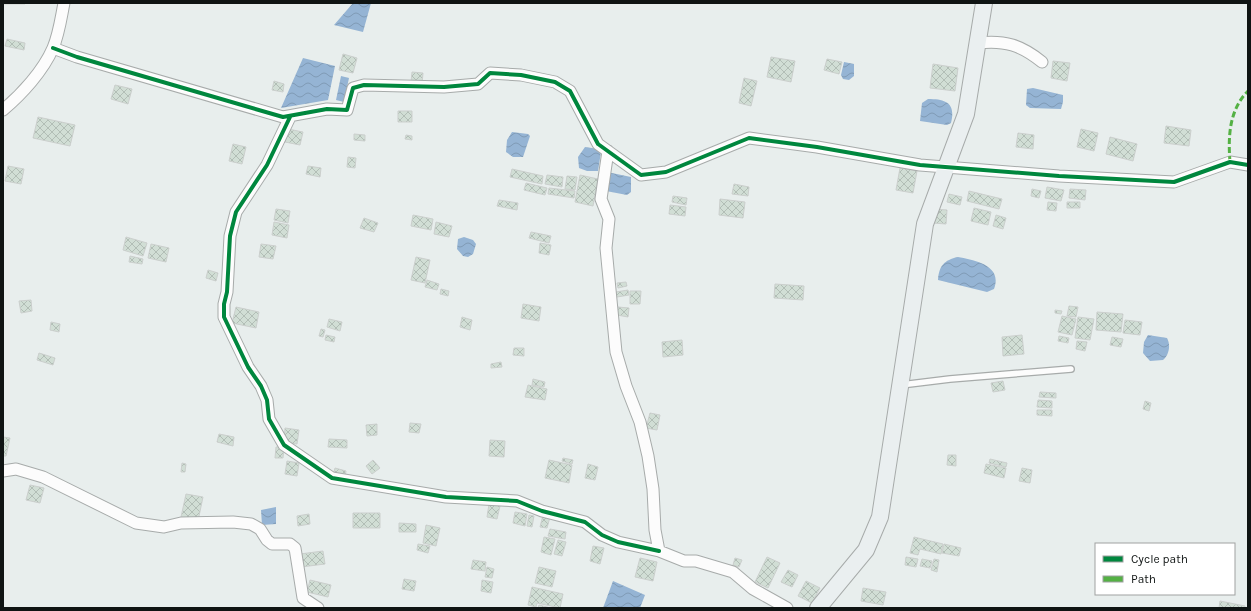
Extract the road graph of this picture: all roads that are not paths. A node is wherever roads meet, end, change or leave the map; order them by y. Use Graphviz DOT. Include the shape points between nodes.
graph roads {
  1 [pos="64,3"];
  2 [pos="984,3"];
  3 [pos="978,44"];
  4 [pos="53,48"];
  5 [pos="1042,62"];
  6 [pos="3,110"];
  7 [pos="290,117"];
  8 [pos="608,151"];
  9 [pos="1248,164"];
  10 [pos="946,166"];
  11 [pos="1071,369"];
  12 [pos="899,386"];
  13 [pos="3,471"];
  14 [pos="659,551"];
  15 [pos="318,608"];
  16 [pos="787,608"];
  17 [pos="818,608"];
  1 -- 4 [label="street"];
  2 -- 3 [label="street"];
  3 -- 5 [label="street" via="992,42 1018,46"];
  3 -- 10 [label="street" via="966,114"];
  4 -- 6 [label="street" via="40,69"];
  4 -- 7 [label="street"];
  7 -- 8 [label="street" via="327,109 347,110 353,88 364,85 444,87 478,84 490,73 521,75 555,82 570,91 598,144"];
  7 -- 14 [label="street" via="267,165 236,212 230,236 224,304 224,316 248,368 261,386 267,400 269,419 284,445 332,478 446,497 517,501 585,522 602,535 618,542"];
  8 -- 10 [label="street" via="641,175 666,172 749,138 920,165"];
  8 -- 14 [label="street" via="601,199 609,219 606,248 616,352 640,422 648,456"];
  9 -- 10 [label="street" via="1230,162 1174,182 1059,176"];
  10 -- 12 [label="street" via="925,224"];
  11 -- 12 [label="lane"];
  12 -- 17 [label="street" via="880,517 866,550"];
  13 -- 15 [label="street" via="16,469 43,477 136,522 151,526 182,523 251,524 260,529 272,544 290,544 295,548 303,598"];
  14 -- 16 [label="street" via="684,561 696,561 733,572 753,589"];
}
